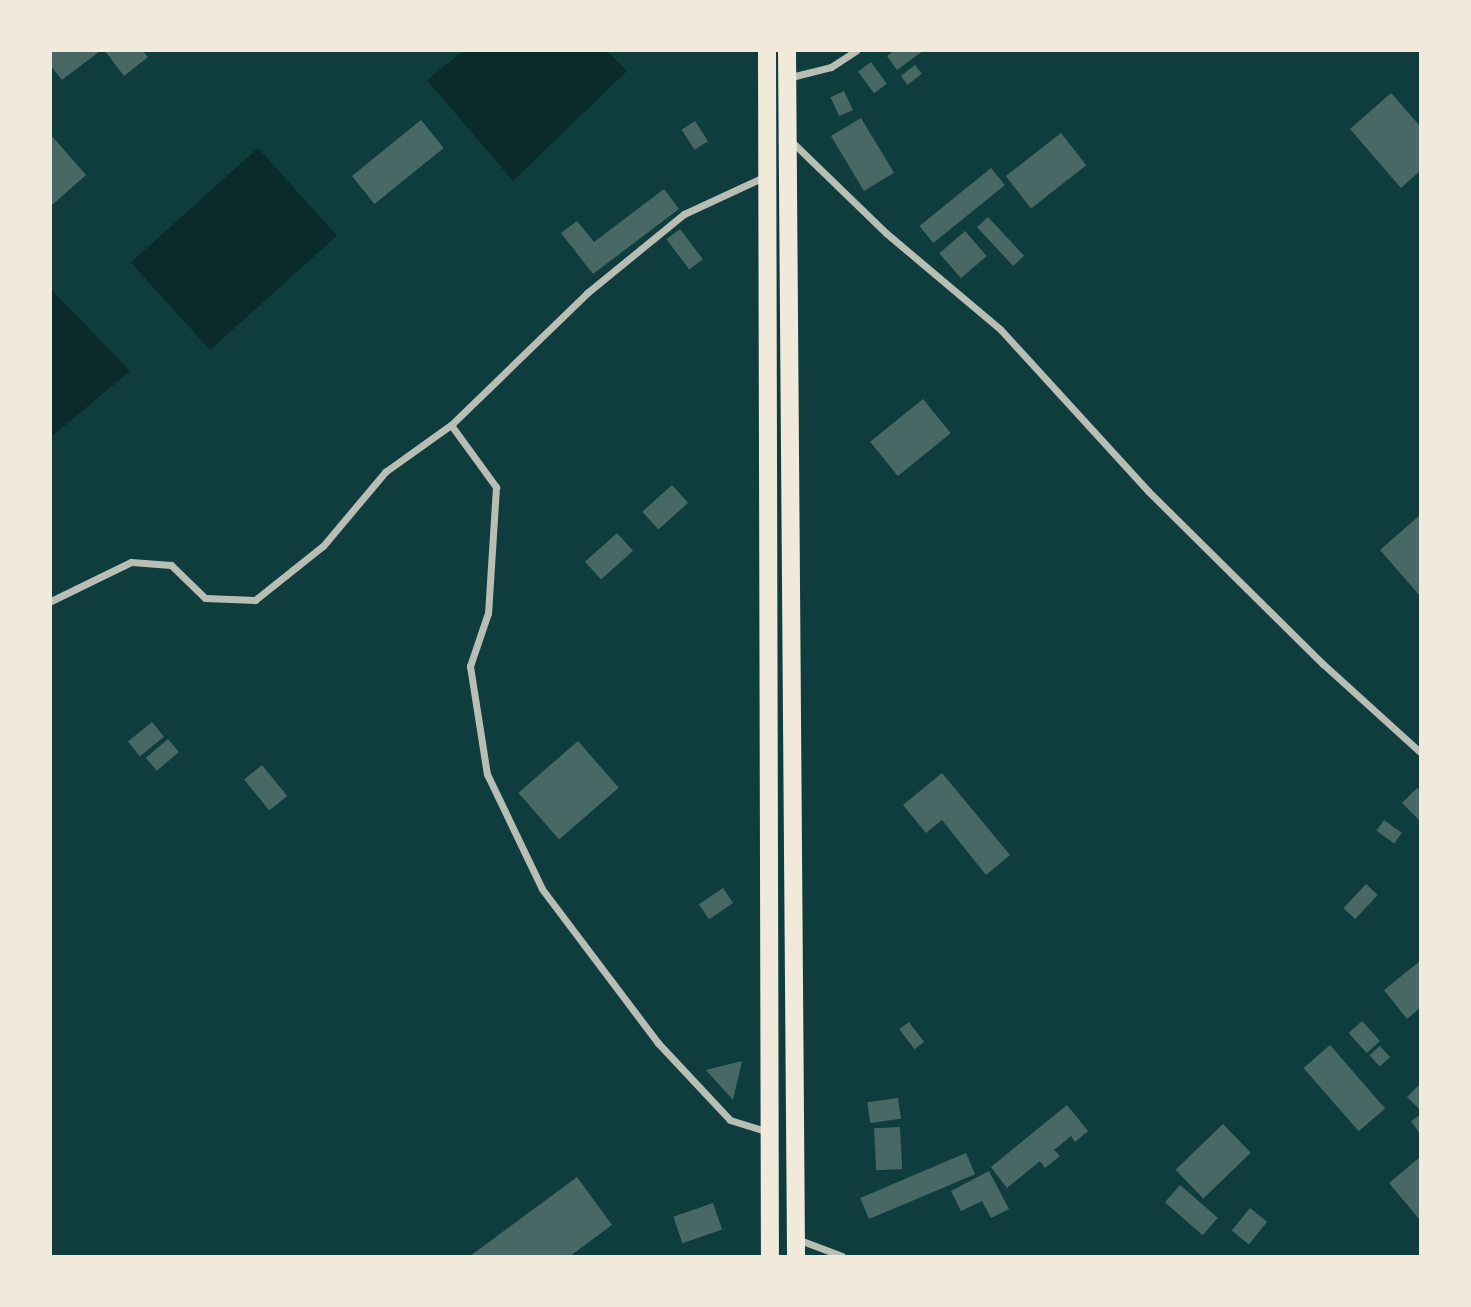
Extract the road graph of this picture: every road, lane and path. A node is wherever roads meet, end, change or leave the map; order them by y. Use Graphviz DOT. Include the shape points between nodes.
graph roads {
  1 [pos="767,51"];
  2 [pos="787,51"];
  3 [pos="856,51"];
  4 [pos="787,78"];
  5 [pos="788,138"];
  6 [pos="766,176"];
  7 [pos="451,425"];
  8 [pos="51,601"];
  9 [pos="1420,752"];
  10 [pos="770,1132"];
  11 [pos="796,1248"];
  12 [pos="770,1256"];
  13 [pos="842,1256"];
  1 -- 6 [label="main road"];
  2 -- 4 [label="main road"];
  3 -- 4 [label="street" via="831,67"];
  4 -- 5 [label="main road"];
  5 -- 9 [label="street" via="886,233 1001,330 1148,491 1322,664"];
  5 -- 11 [label="main road"];
  6 -- 7 [label="street" via="684,214 587,293"];
  6 -- 10 [label="main road"];
  7 -- 8 [label="street" via="385,472 323,546 255,600 205,598 171,565 131,562"];
  7 -- 10 [label="street" via="496,487 488,613 470,666 487,774 542,889 658,1043 730,1120"];
  10 -- 12 [label="main road"];
  11 -- 13 [label="street"];
}
